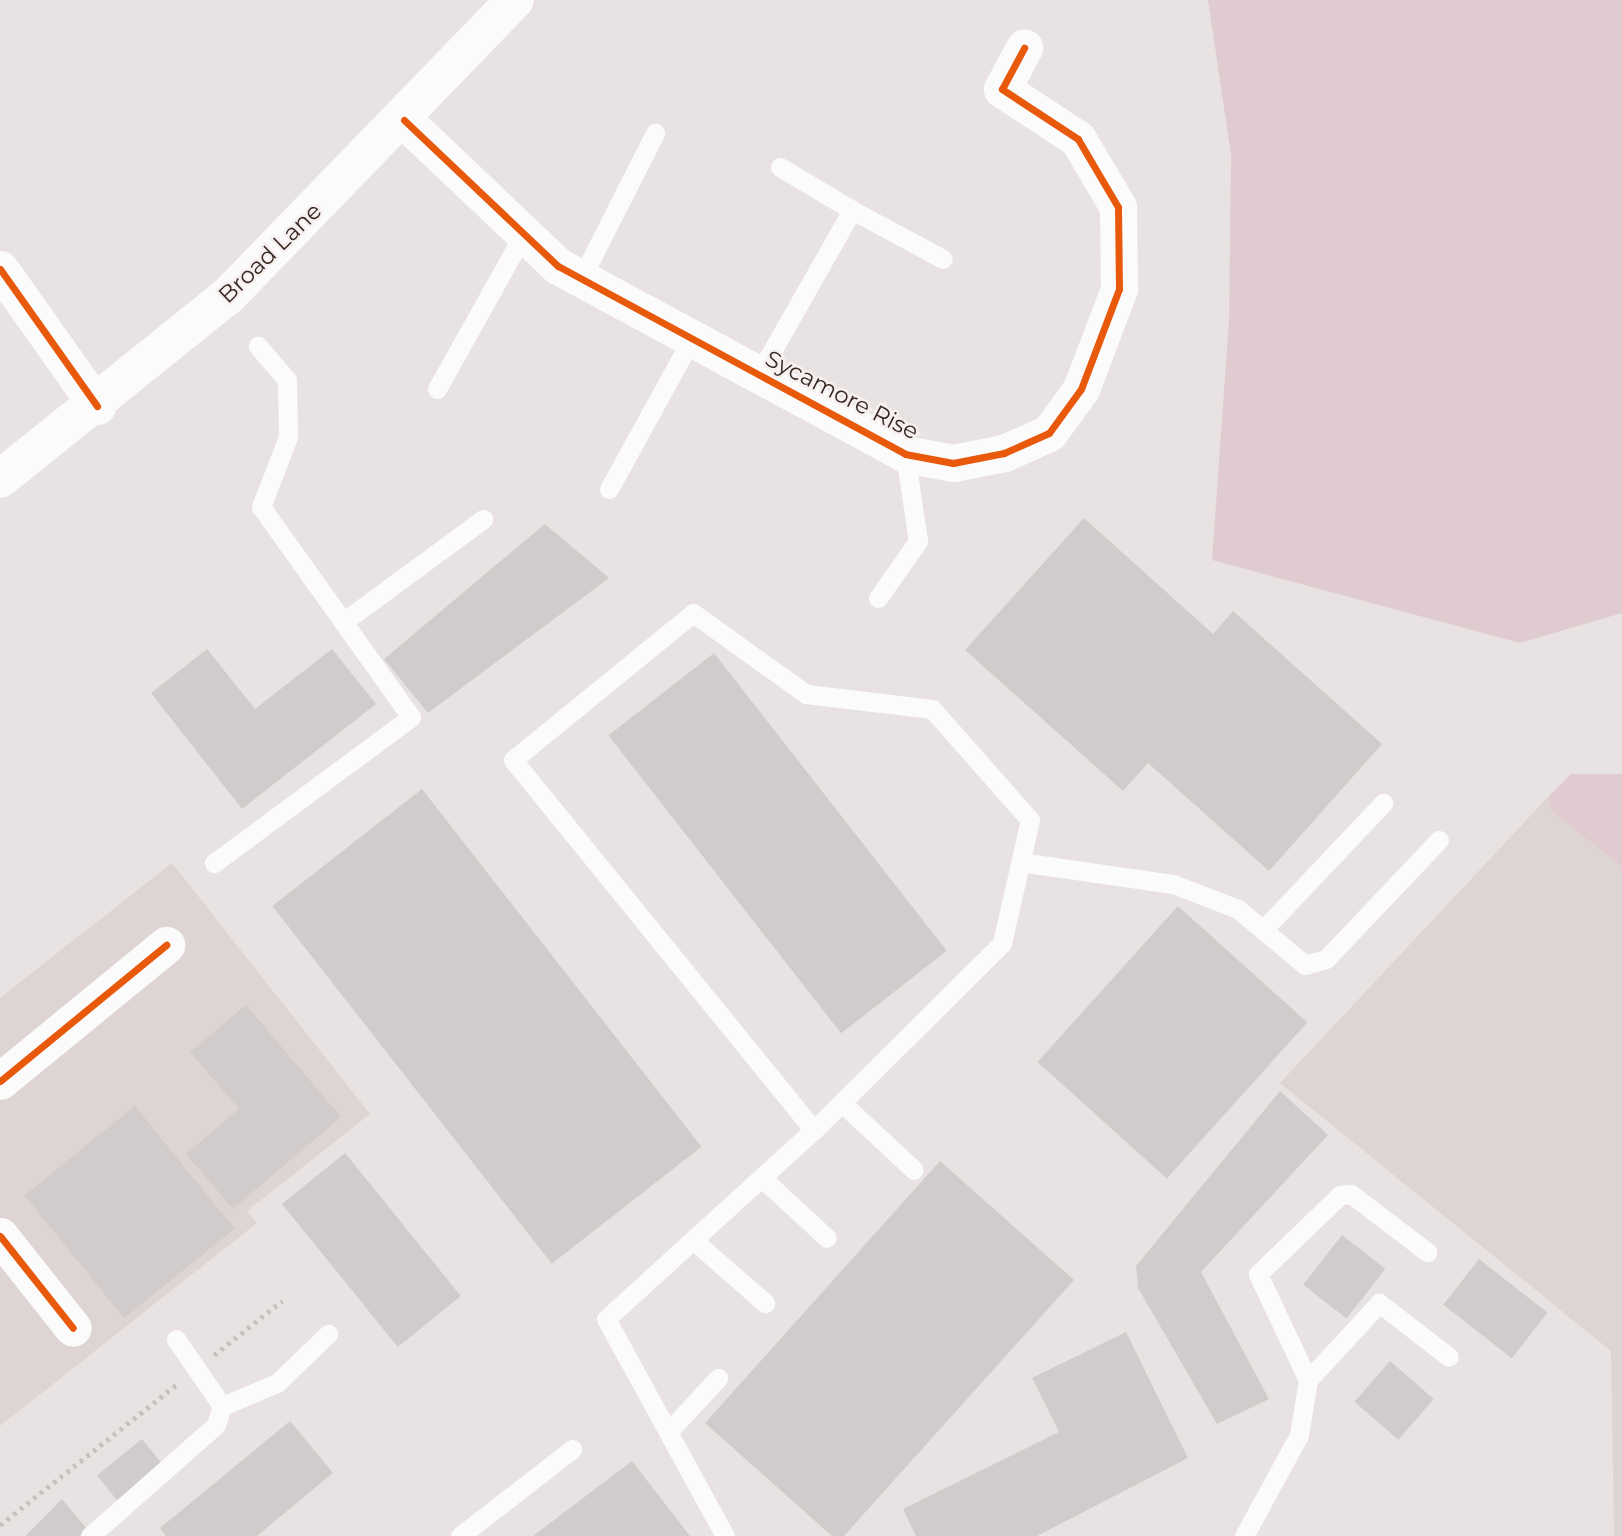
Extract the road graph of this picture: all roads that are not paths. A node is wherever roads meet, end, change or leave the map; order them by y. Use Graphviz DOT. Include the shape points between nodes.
graph roads {
  1 [pos="515,0"];
  2 [pos="1024,48"];
  3 [pos="404,120"];
  4 [pos="655,133"];
  5 [pos="780,167"];
  6 [pos="852,210"];
  7 [pos="522,237"];
  8 [pos="943,259"];
  9 [pos="0,269"];
  10 [pos="581,279"];
  11 [pos="691,340"];
  12 [pos="258,346"];
  13 [pos="759,374"];
  14 [pos="436,388"];
  15 [pos="97,406"];
  16 [pos="905,454"];
  17 [pos="0,479"];
  18 [pos="609,489"];
  19 [pos="483,519"];
  20 [pos="878,598"];
  21 [pos="343,622"];
  22 [pos="1383,803"];
  23 [pos="1439,840"];
  24 [pos="1020,862"];
  25 [pos="214,863"];
  26 [pos="1263,930"];
  27 [pos="166,945"];
  28 [pos="0,1081"];
  29 [pos="842,1103"];
  30 [pos="814,1130"];
  31 [pos="914,1171"];
  32 [pos="762,1178"];
  33 [pos="0,1236"];
  34 [pos="827,1238"];
  35 [pos="693,1240"];
  36 [pos="1427,1252"];
  37 [pos="765,1303"];
  38 [pos="73,1328"];
  39 [pos="328,1334"];
  40 [pos="176,1339"];
  41 [pos="1449,1357"];
  42 [pos="718,1378"];
  43 [pos="1308,1380"];
  44 [pos="222,1406"];
  45 [pos="668,1432"];
  46 [pos="572,1449"];
  47 [pos="90,1536"];
  48 [pos="460,1536"];
  49 [pos="725,1536"];
  50 [pos="1244,1536"];
  1 -- 3 [label="street, Broad Lane"];
  2 -- 16 [label="street, Sycamore Rise" via="1002,89 1078,139 1118,207 1119,289 1081,388 1049,433 1004,453 953,463"];
  3 -- 7 [label="street, Sycamore Rise"];
  3 -- 15 [label="street, Broad Lane" via="228,296"];
  4 -- 10 [label="lane"];
  5 -- 6 [label="lane"];
  6 -- 8 [label="lane"];
  6 -- 13 [label="lane"];
  7 -- 10 [label="street, Sycamore Rise"];
  7 -- 14 [label="lane"];
  9 -- 15 [label="street"];
  10 -- 11 [label="street, Sycamore Rise"];
  11 -- 13 [label="street, Sycamore Rise"];
  11 -- 18 [label="lane"];
  12 -- 21 [label="lane" via="287,380 288,437 261,507"];
  13 -- 16 [label="street, Sycamore Rise"];
  15 -- 17 [label="street, Broad Lane"];
  16 -- 20 [label="lane" via="918,541"];
  19 -- 21 [label="lane"];
  21 -- 25 [label="lane" via="411,717"];
  22 -- 26 [label="lane"];
  23 -- 26 [label="lane" via="1319,964 1293,958"];
  24 -- 26 [label="lane" via="1173,884 1238,909"];
  24 -- 29 [label="lane" via="1002,943"];
  24 -- 30 [label="lane" via="1030,820 932,709 806,694 693,613 513,760"];
  27 -- 28 [label="street"];
  29 -- 30 [label="lane"];
  29 -- 31 [label="lane"];
  30 -- 32 [label="lane"];
  32 -- 34 [label="lane"];
  32 -- 35 [label="lane"];
  33 -- 38 [label="street"];
  35 -- 37 [label="lane"];
  35 -- 45 [label="lane" via="606,1319"];
  36 -- 43 [label="lane" via="1351,1194 1340,1195 1258,1274"];
  39 -- 44 [label="lane" via="277,1383"];
  40 -- 44 [label="lane"];
  41 -- 43 [label="lane" via="1379,1303"];
  42 -- 45 [label="lane"];
  43 -- 50 [label="lane" via="1299,1435"];
  44 -- 47 [label="lane" via="201,1444"];
  45 -- 49 [label="lane"];
  46 -- 48 [label="lane"];
}
